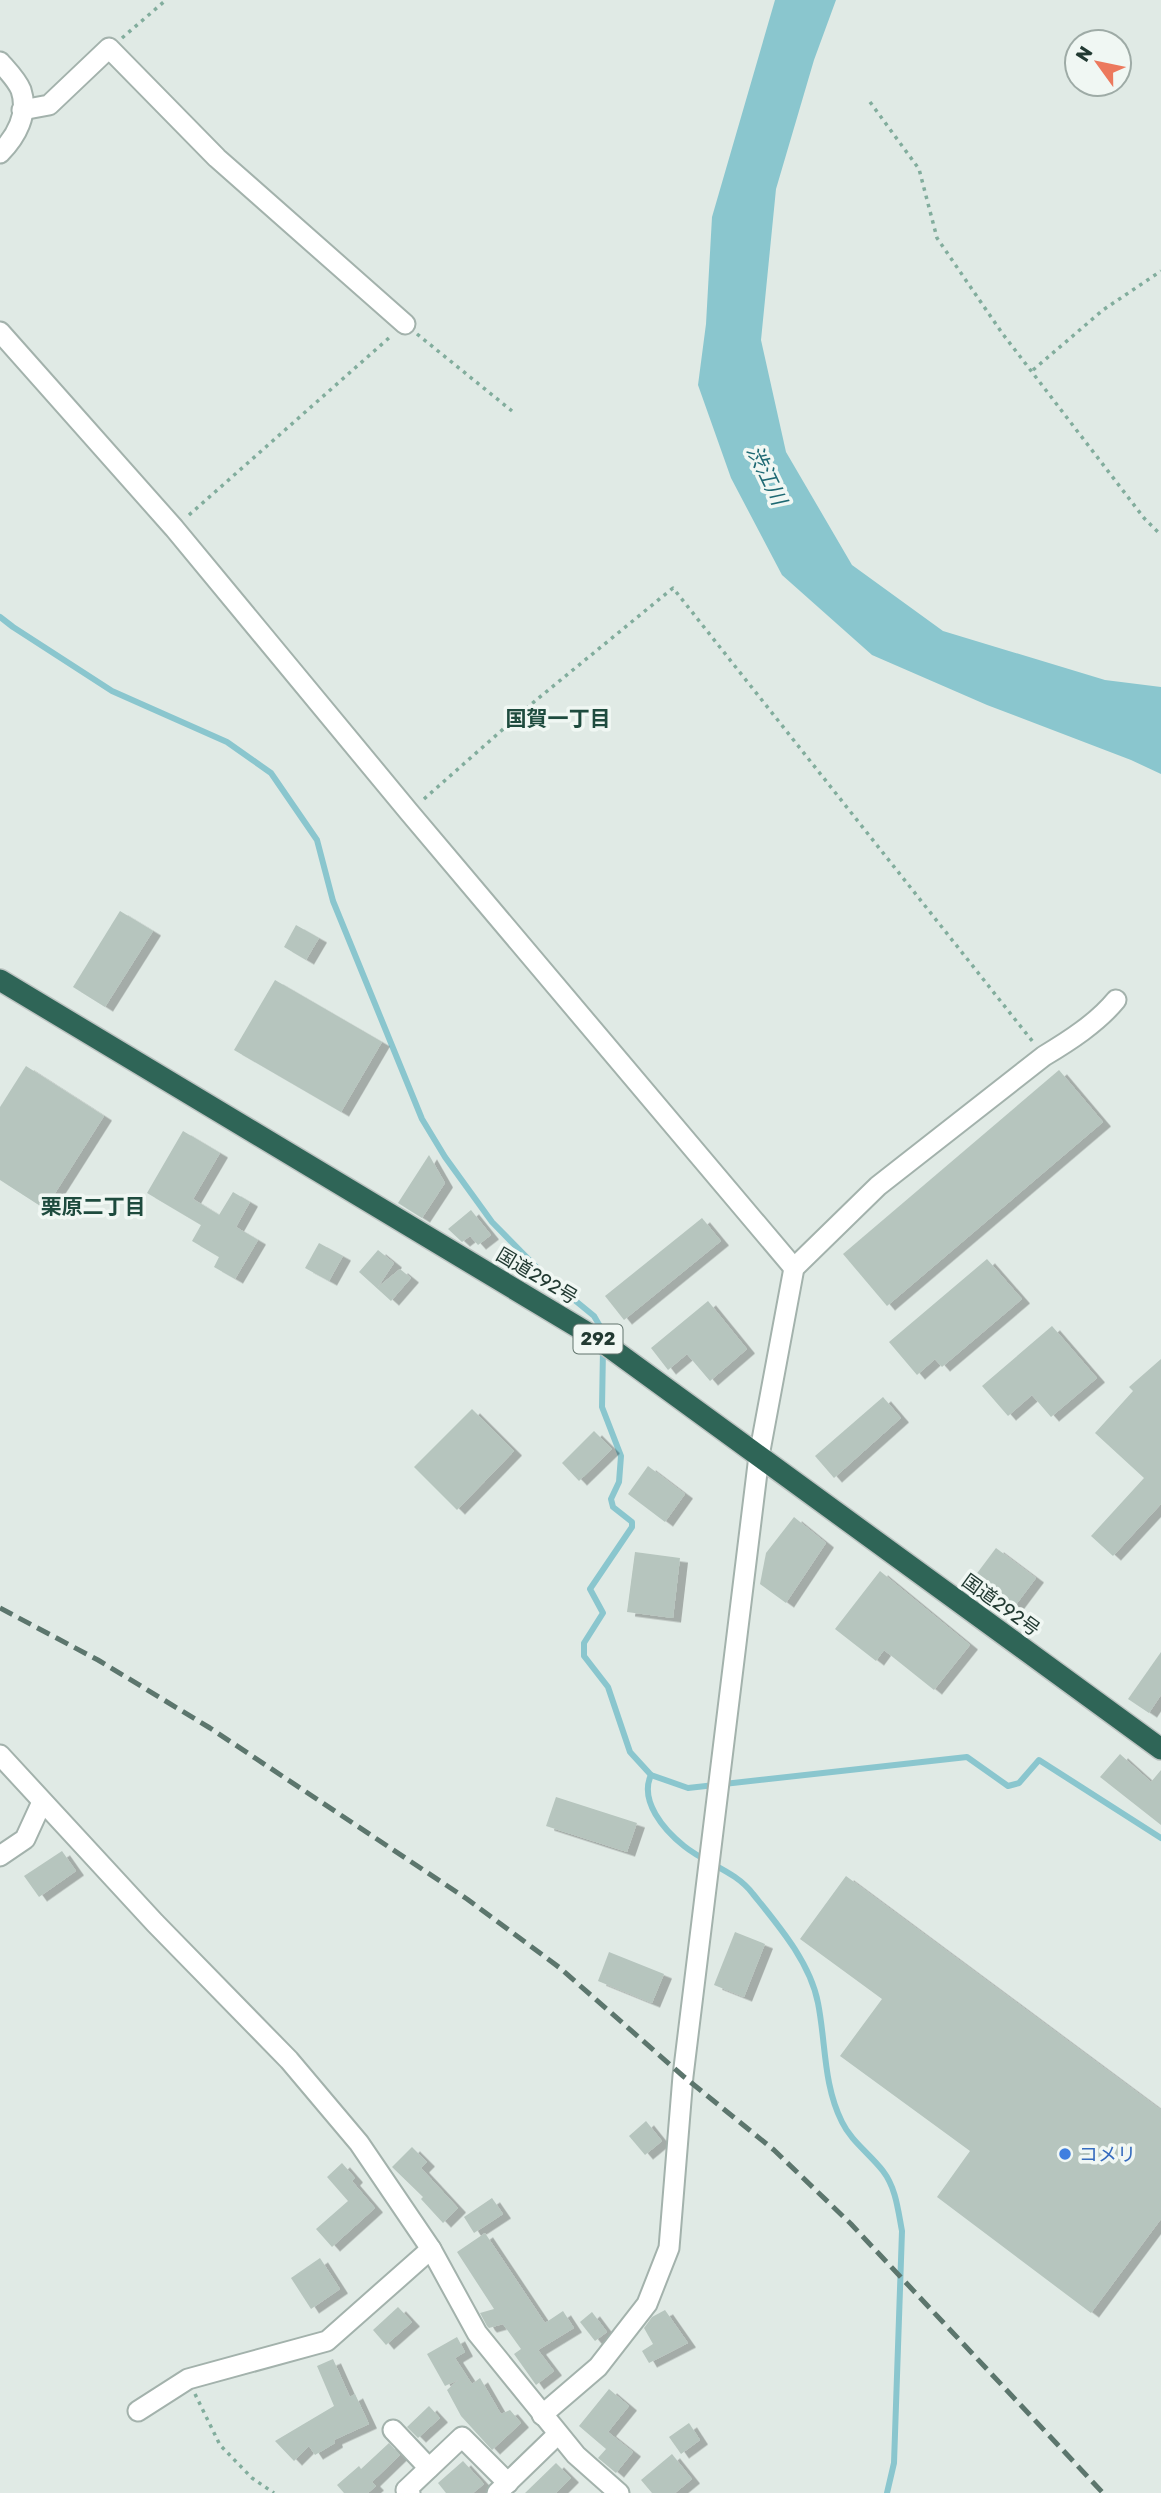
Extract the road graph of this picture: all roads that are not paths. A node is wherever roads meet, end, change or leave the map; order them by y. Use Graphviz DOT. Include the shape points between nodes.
graph roads {
  1 [pos="0,62"];
  2 [pos="22,110"];
  3 [pos="0,153"];
  4 [pos="405,324"];
  5 [pos="0,332"];
  6 [pos="0,980"];
  7 [pos="1116,1000"];
  8 [pos="794,1268"];
  9 [pos="759,1456"];
  10 [pos="1158,1740"];
  11 [pos="0,1755"];
  12 [pos="42,1802"];
  13 [pos="0,1856"];
  14 [pos="431,2249"];
  15 [pos="138,2411"];
  16 [pos="542,2415"];
  17 [pos="393,2430"];
  18 [pos="558,2434"];
  19 [pos="429,2468"];
  20 [pos="502,2488"];
  21 [pos="410,2493"];
  22 [pos="619,2493"];
  1 -- 2 [label="street" via="21,90"];
  2 -- 3 [label="street" via="20,127"];
  2 -- 4 [label="street" via="49,105 109,48 218,158"];
  5 -- 8 [label="street" via="174,528"];
  6 -- 9 [label="highway, 国道292号 / 292" via="601,1340"];
  7 -- 8 [label="street" via="878,1186"];
  8 -- 9 [label="street"];
  9 -- 10 [label="highway, 国道292号 / 292"];
  9 -- 16 [label="street" via="683,2076 669,2248 647,2304 598,2367"];
  11 -- 12 [label="street"];
  12 -- 13 [label="street" via="25,1839"];
  12 -- 14 [label="street" via="289,2060 359,2143"];
  14 -- 15 [label="street" via="327,2341 188,2379"];
  14 -- 16 [label="street" via="477,2333"];
  16 -- 18 [label="street"];
  17 -- 19 [label="street"];
  18 -- 20 [label="street"];
  18 -- 22 [label="street"];
  19 -- 20 [label="street" via="462,2437"];
  19 -- 21 [label="street" via="406,2490"];
}
